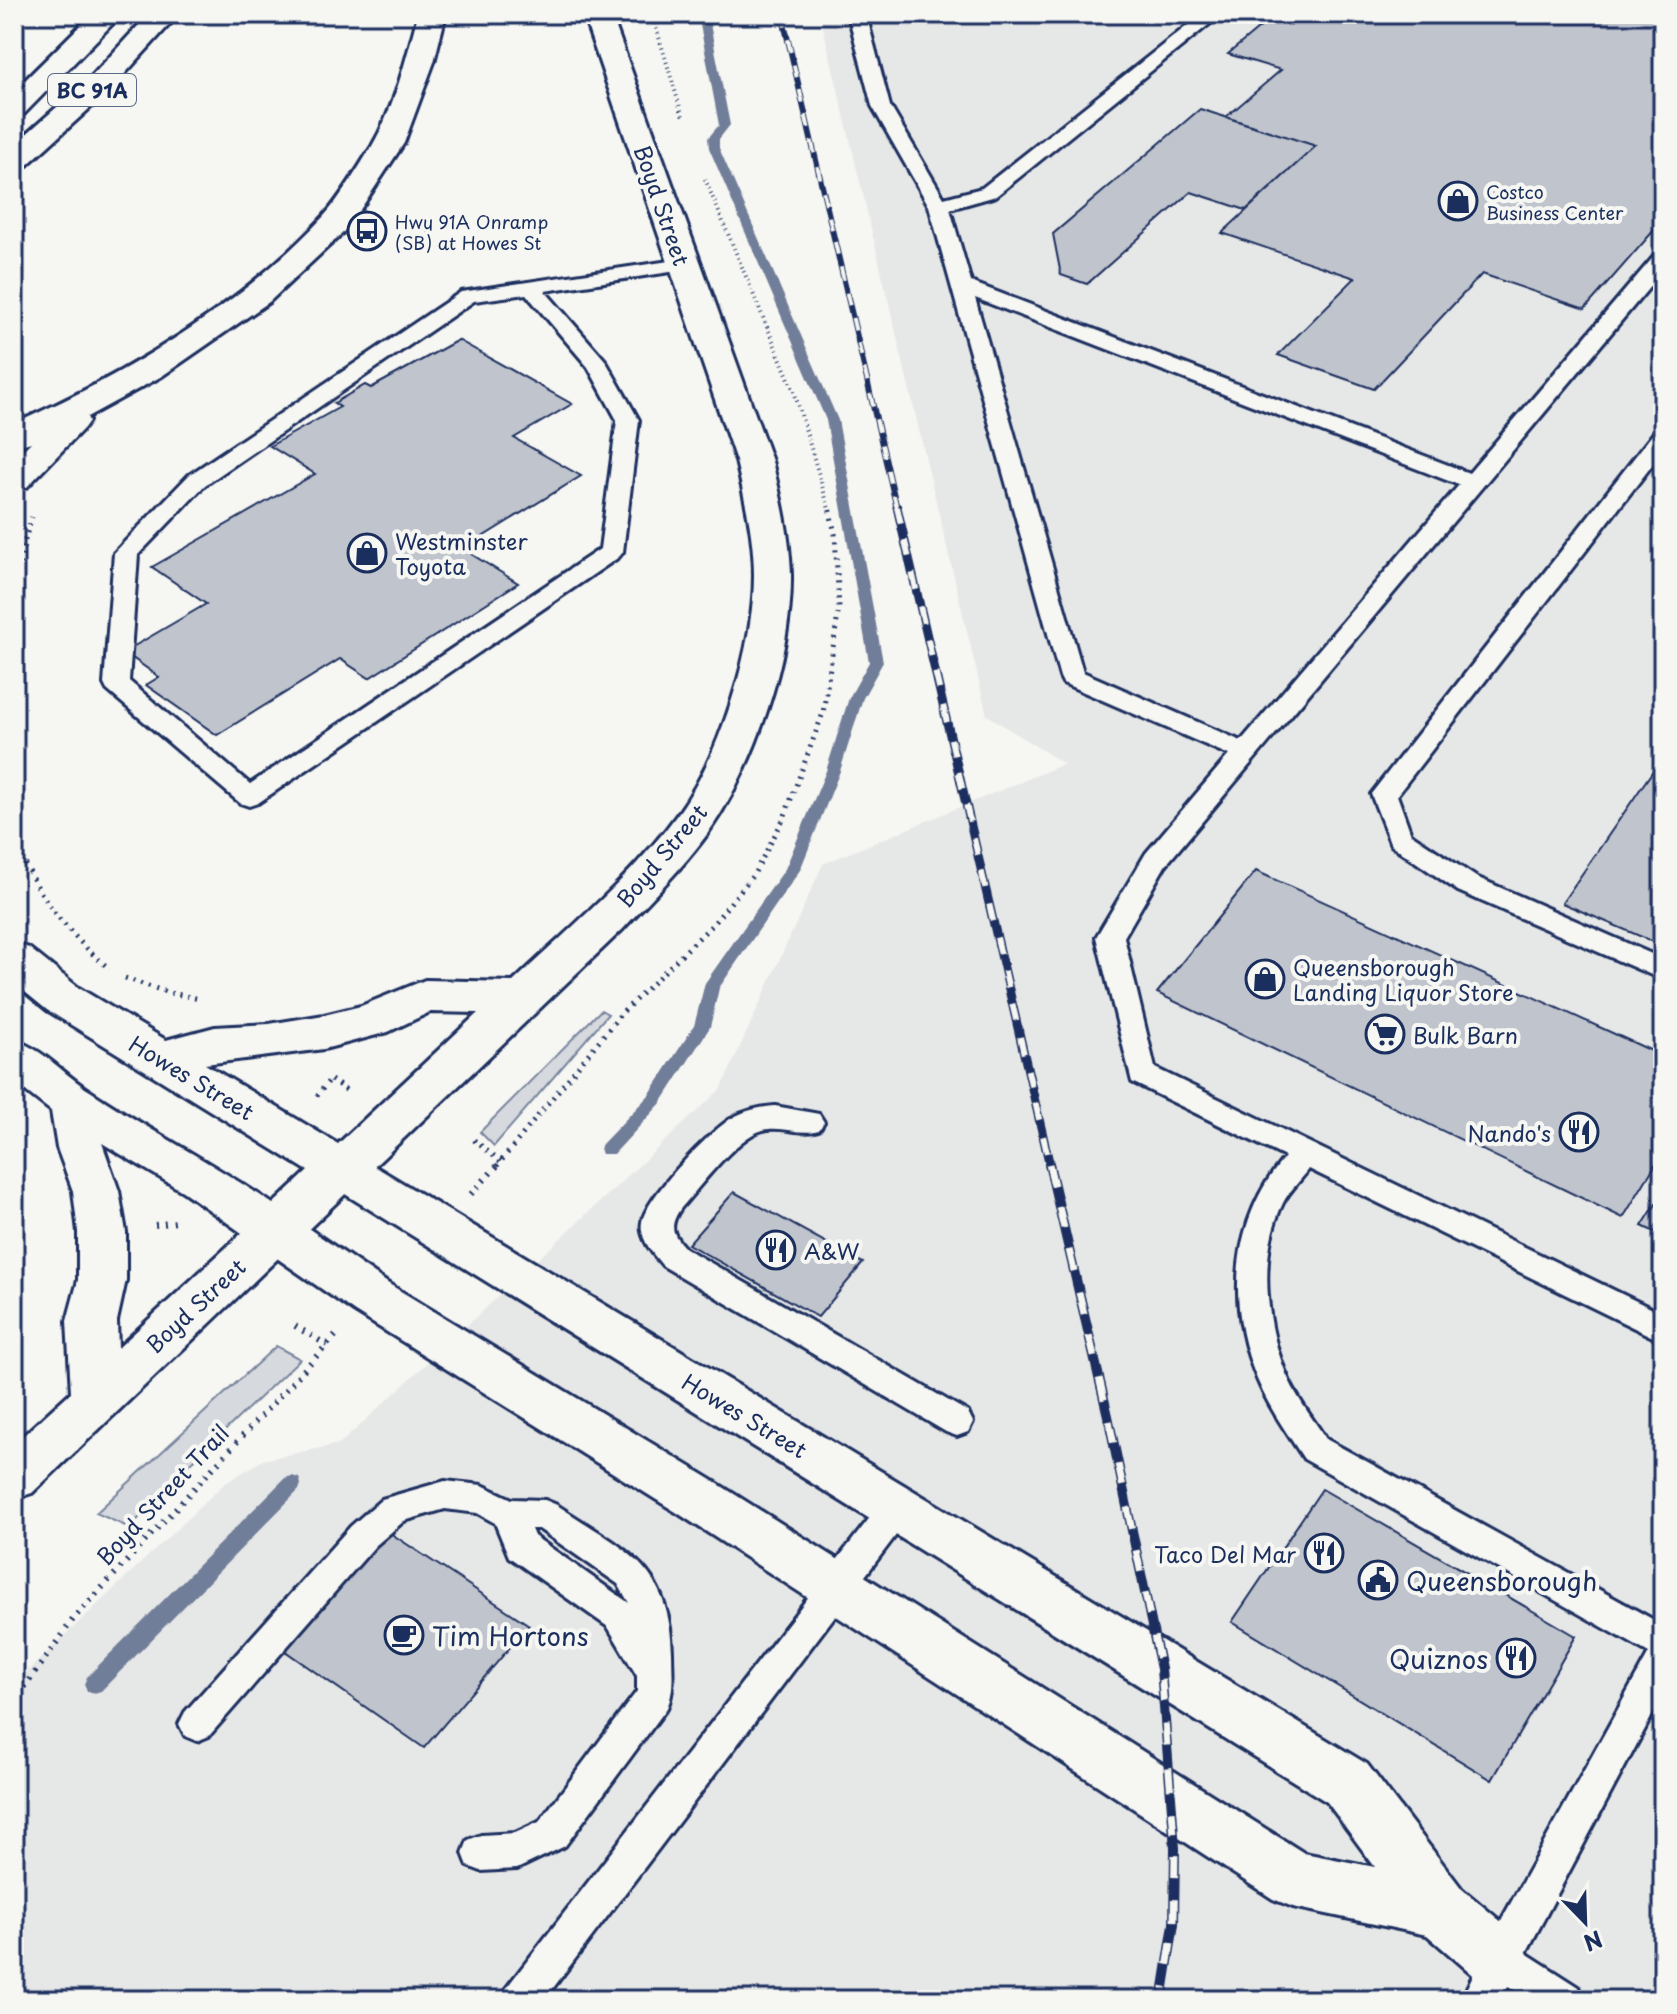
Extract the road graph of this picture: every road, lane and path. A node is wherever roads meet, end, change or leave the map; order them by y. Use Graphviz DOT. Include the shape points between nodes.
graph roads {
  1 [pos="108,14"];
  2 [pos="165,14"];
  3 [pos="432,14"];
  4 [pos="597,14"];
  5 [pos="857,14"];
  6 [pos="1213,14"];
  7 [pos="14,108"];
  8 [pos="14,161"];
  9 [pos="939,206"];
  10 [pos="1663,258"];
  11 [pos="683,265"];
  12 [pos="961,285"];
  13 [pos="531,287"];
  14 [pos="88,404"];
  15 [pos="1663,436"];
  16 [pos="14,437"];
  17 [pos="14,479"];
  18 [pos="1473,483"];
  19 [pos="37,507"];
  20 [pos="14,700"];
  21 [pos="1246,753"];
  22 [pos="14,834"];
  23 [pos="14,959"];
  24 [pos="1663,970"];
  25 [pos="521,998"];
  26 [pos="208,1001"];
  27 [pos="14,1057"];
  28 [pos="162,1058"];
  29 [pos="346,1090"];
  30 [pos="317,1096"];
  31 [pos="72,1103"];
  32 [pos="809,1122"];
  33 [pos="474,1140"];
  34 [pos="1305,1154"];
  35 [pos="340,1168"];
  36 [pos="461,1204"];
  37 [pos="275,1231"];
  38 [pos="295,1326"];
  39 [pos="342,1329"];
  40 [pos="1663,1329"];
  41 [pos="327,1345"];
  42 [pos="96,1399"];
  43 [pos="957,1422"];
  44 [pos="14,1477"];
  45 [pos="897,1508"];
  46 [pos="836,1586"];
  47 [pos="1663,1643"];
  48 [pos="1663,1661"];
  49 [pos="14,1702"];
  50 [pos="197,1724"];
  51 [pos="481,1853"];
  52 [pos="1441,1909"];
  53 [pos="1490,1980"];
  54 [pos="520,2000"];
  55 [pos="1566,2000"];
  1 -- 7 [label="main road, BC 91A"];
  2 -- 8 [label="main road, BC 91A" via="101,83"];
  3 -- 14 [label="main road" via="389,143 337,221 257,295 150,369"];
  4 -- 11 [label="main road, Boyd Street"];
  5 -- 9 [label="lane" via="881,106"];
  6 -- 9 [label="lane" via="989,192"];
  9 -- 12 [label="lane"];
  10 -- 18 [label="lane"];
  11 -- 13 [label="lane"];
  11 -- 25 [label="main road, Boyd Street" via="757,474 769,535 770,612 743,717 721,776 695,822 608,918"];
  12 -- 18 [label="lane"];
  12 -- 21 [label="lane" via="1072,677"];
  13 -- 13 [label="lane" via="468,296 197,480 126,553 116,684 249,797 611,552 628,420 597,365"];
  14 -- 16 [label="main road"];
  14 -- 17 [label="main road"];
  15 -- 24 [label="lane" via="1384,794 1400,839 1467,884"];
  18 -- 21 [label="lane"];
  19 -- 20 [label="path" via="25,532 20,562"];
  21 -- 34 [label="lane" via="1155,860 1110,937 1142,1074"];
  22 -- 26 [label="path" via="21,862 50,910 84,949 120,976"];
  23 -- 28 [label="main road, Howes Street" via="63,999"];
  25 -- 28 [label="main road" via="425,996 372,1020 324,1032 215,1044"];
  25 -- 35 [label="main road, Boyd Street"];
  27 -- 31 [label="main road, Howes Street"];
  28 -- 35 [label="main road, Howes Street"];
  29 -- 30 [label="path" via="331,1080"];
  31 -- 37 [label="main road, Howes Street" via="201,1179"];
  31 -- 42 [label="main road" via="102,1232 102,1280 92,1321"];
  32 -- 43 [label="lane" via="789,1116 740,1127 673,1196 658,1219 658,1239 674,1257"];
  33 -- 36 [label="path" via="501,1162"];
  34 -- 40 [label="lane"];
  34 -- 47 [label="lane" via="1269,1201 1254,1245 1254,1299 1263,1347 1283,1400 1315,1449"];
  35 -- 37 [label="main road, Boyd Street"];
  35 -- 45 [label="main road, Howes Street"];
  37 -- 42 [label="main road, Boyd Street"];
  37 -- 46 [label="main road, Howes Street" via="372,1298"];
  38 -- 41 [label="path"];
  39 -- 41 [label="path, Boyd Street Trail"];
  41 -- 49 [label="path, Boyd Street Trail" via="185,1493 66,1628"];
  42 -- 44 [label="main road, Boyd Street"];
  45 -- 46 [label="lane"];
  45 -- 52 [label="main road, Howes Street" via="1347,1783"];
  46 -- 52 [label="main road, Howes Street" via="1293,1879"];
  46 -- 54 [label="lane"];
  48 -- 53 [label="lane"];
  50 -- 51 [label="lane" via="363,1536 394,1509 445,1495 482,1499 508,1513 545,1515 630,1573 647,1602 655,1696 552,1834 517,1851"];
  52 -- 53 [label="main road, Howes Street"];
  53 -- 55 [label="lane"];
}
